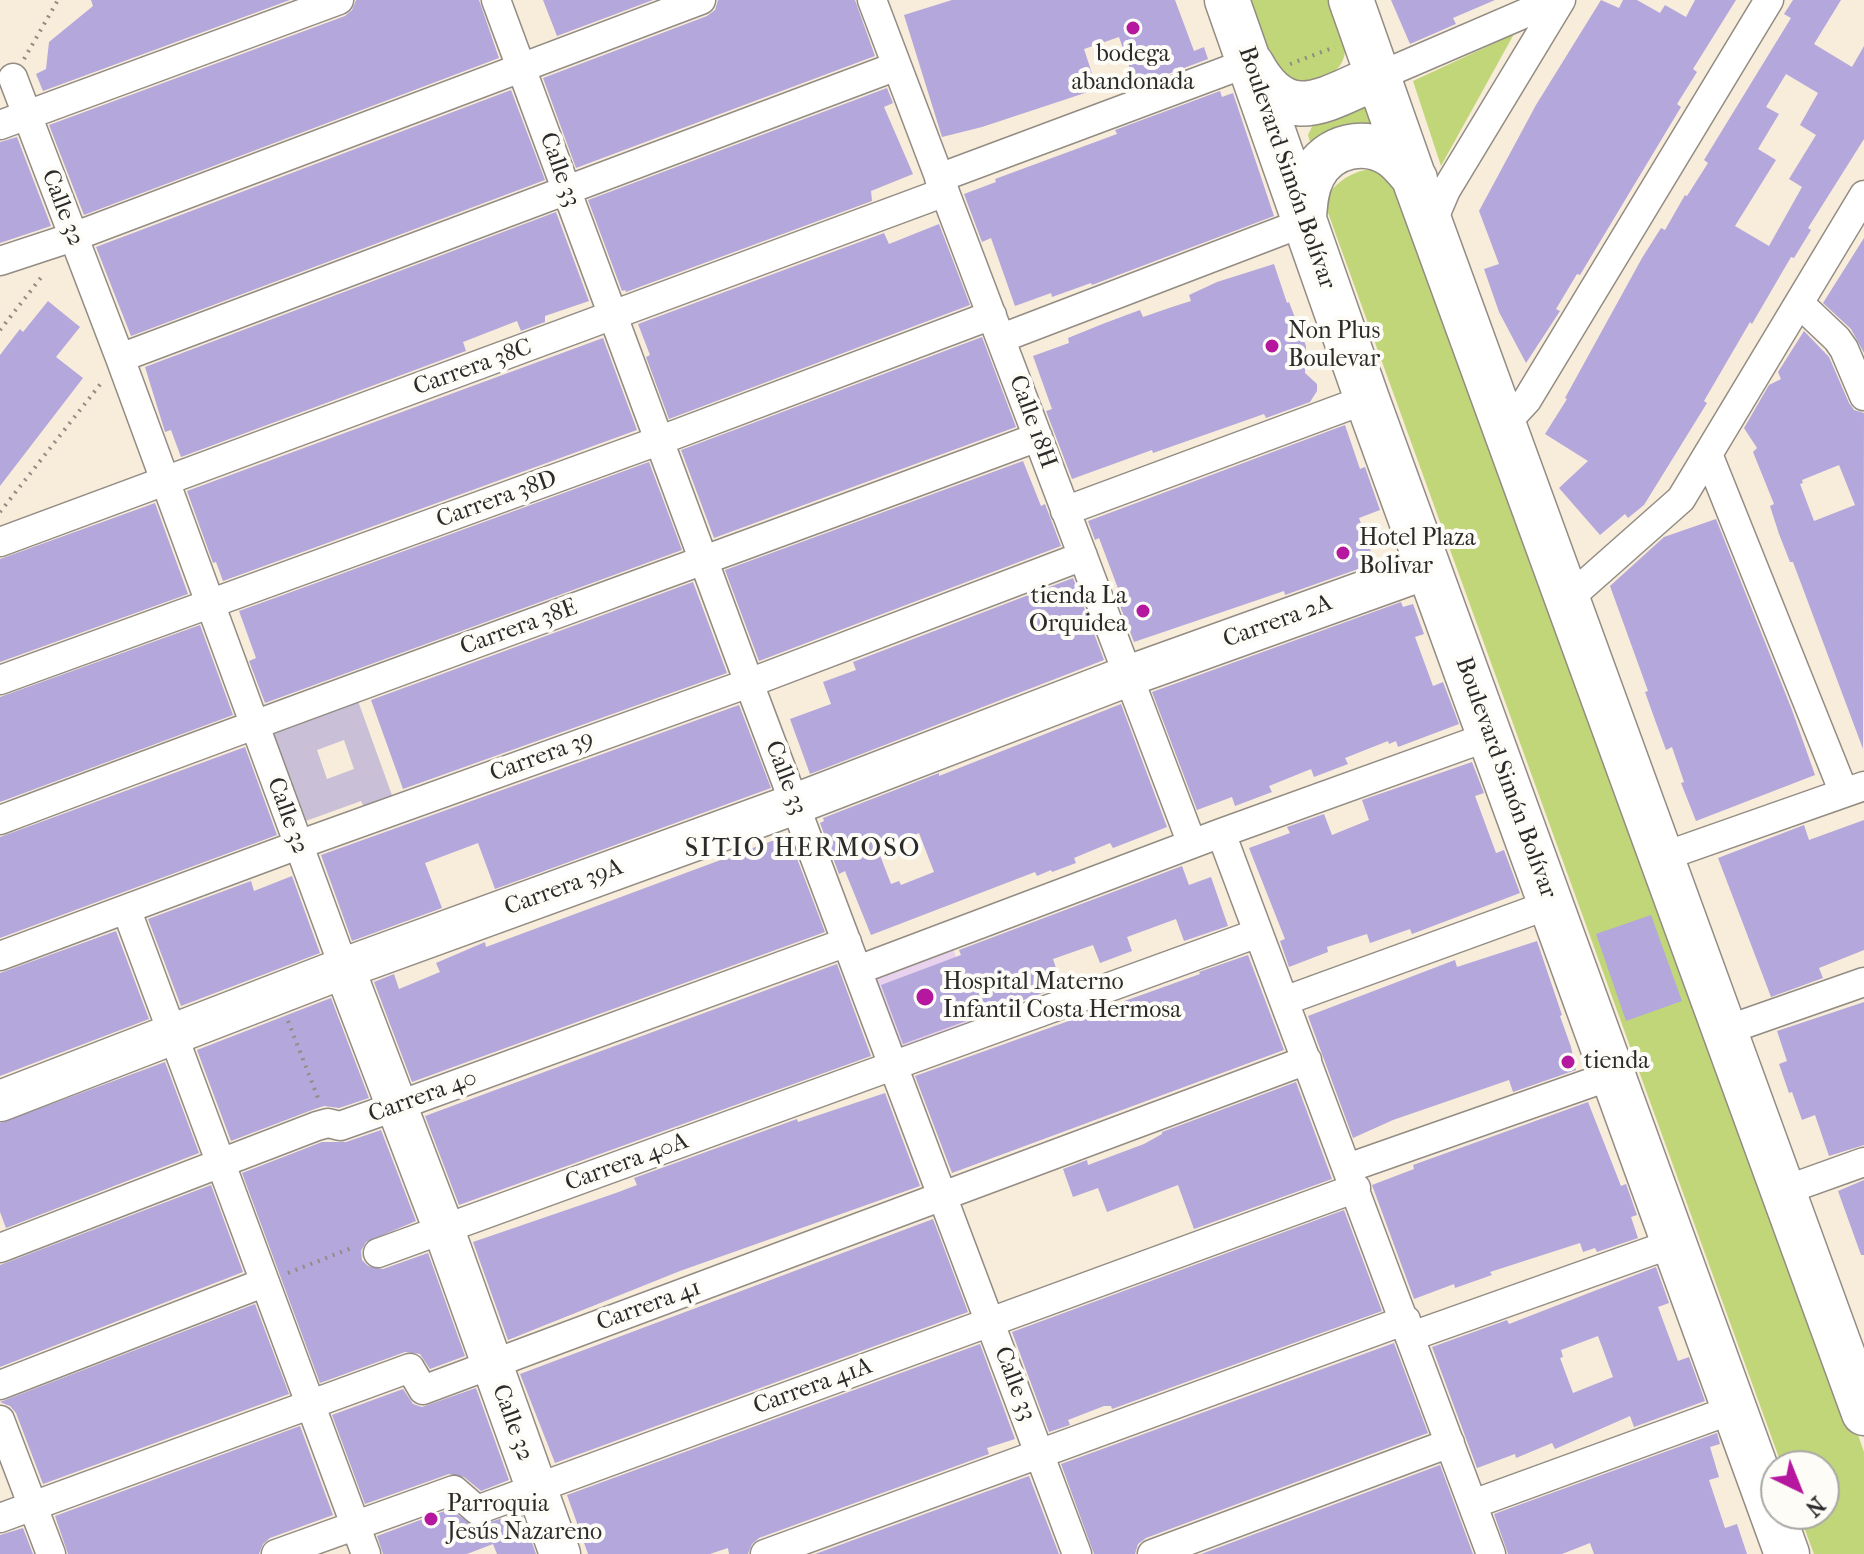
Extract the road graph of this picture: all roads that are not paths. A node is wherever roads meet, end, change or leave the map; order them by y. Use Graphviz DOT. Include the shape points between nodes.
graph roads {
  1 [pos="339,0"];
  2 [pos="496,0"];
  3 [pos="701,0"];
  4 [pos="1227,0"];
  5 [pos="1351,0"];
  6 [pos="1559,0"];
  7 [pos="1769,0"];
  8 [pos="877,1"];
  9 [pos="1265,63"];
  10 [pos="897,66"];
  11 [pos="521,68"];
  12 [pos="1377,77"];
  13 [pos="13,78"];
  14 [pos="27,115"];
  15 [pos="0,125"];
  16 [pos="1415,179"];
  17 [pos="942,185"];
  18 [pos="566,190"];
  19 [pos="1864,195"];
  20 [pos="1304,220"];
  21 [pos="1431,225"];
  22 [pos="73,237"];
  23 [pos="0,261"];
  24 [pos="1799,303"];
  25 [pos="614,316"];
  26 [pos="997,326"];
  27 [pos="120,358"];
  28 [pos="1864,396"];
  29 [pos="1367,399"];
  30 [pos="1504,425"];
  31 [pos="1038,437"];
  32 [pos="658,441"];
  33 [pos="1708,454"];
  34 [pos="164,482"];
  35 [pos="1065,511"];
  36 [pos="0,542"];
  37 [pos="1083,556"];
  38 [pos="705,561"];
  39 [pos="1429,568"];
  40 [pos="1568,599"];
  41 [pos="210,604"];
  42 [pos="1128,676"];
  43 [pos="0,680"];
  44 [pos="749,683"];
  45 [pos="254,724"];
  46 [pos="1490,736"];
  47 [pos="1854,789"];
  48 [pos="795,804"];
  49 [pos="0,820"];
  50 [pos="1221,833"];
  51 [pos="1192,844"];
  52 [pos="298,845"];
  53 [pos="1662,857"];
  54 [pos="1551,904"];
  55 [pos="127,911"];
  56 [pos="1258,933"];
  57 [pos="847,942"];
  58 [pos="0,956"];
  59 [pos="344,968"];
  60 [pos="858,970"];
  61 [pos="1864,982"];
  62 [pos="1284,1001"];
  63 [pos="1724,1031"];
  64 [pos="173,1034"];
  65 [pos="1307,1060"];
  66 [pos="894,1066"];
  67 [pos="1613,1075"];
  68 [pos="0,1101"];
  69 [pos="397,1106"];
  70 [pos="220,1162"];
  71 [pos="1864,1162"];
  72 [pos="1352,1178"];
  73 [pos="1783,1191"];
  74 [pos="943,1196"];
  75 [pos="444,1230"];
  76 [pos="1674,1243"];
  77 [pos="0,1248"];
  78 [pos="378,1253"];
  79 [pos="263,1283"];
  80 [pos="991,1321"];
  81 [pos="1409,1328"];
  82 [pos="1854,1357"];
  83 [pos="491,1365"];
  84 [pos="0,1385"];
  85 [pos="310,1405"];
  86 [pos="1734,1409"];
  87 [pos="1864,1413"];
  88 [pos="0,1420"];
  89 [pos="1450,1443"];
  90 [pos="1040,1453"];
  91 [pos="536,1489"];
  92 [pos="1473,1504"];
  93 [pos="32,1505"];
  94 [pos="0,1518"];
  95 [pos="355,1526"];
  96 [pos="51,1554"];
  97 [pos="276,1554"];
  98 [pos="366,1554"];
  99 [pos="560,1554"];
  100 [pos="765,1554"];
  101 [pos="1077,1554"];
  102 [pos="1152,1554"];
  103 [pos="1491,1554"];
  104 [pos="1787,1554"];
  1 -- 14 [label="street"];
  2 -- 11 [label="street, Calle 33"];
  3 -- 11 [label="street"];
  4 -- 9 [label="highway, Boulevard Simón Bolívar"];
  5 -- 12 [label="highway"];
  6 -- 12 [label="street"];
  6 -- 21 [label="street" via="1446,190"];
  7 -- 30 [label="street" via="1527,400"];
  8 -- 10 [label="street, Calle 18H"];
  9 -- 12 [label="highway" via="1264,87 1298,104 1314,104"];
  9 -- 17 [label="street, Carrera 38C" via="1231,69"];
  9 -- 20 [label="highway, Boulevard Simón Bolívar"];
  10 -- 17 [label="street, Calle 18H"];
  10 -- 18 [label="street"];
  11 -- 18 [label="street, Calle 33"];
  11 -- 22 [label="street"];
  12 -- 16 [label="highway"];
  13 -- 14 [label="street, Calle 32"];
  14 -- 15 [label="street"];
  14 -- 22 [label="street, Calle 32"];
  16 -- 20 [label="highway" via="1380,149 1341,149 1312,176"];
  16 -- 21 [label="highway"];
  17 -- 25 [label="street, Carrera 38C"];
  17 -- 26 [label="street, Calle 18H"];
  18 -- 25 [label="street, Calle 33"];
  18 -- 27 [label="street"];
  19 -- 24 [label="street"];
  20 -- 26 [label="street, Carrera 38D"];
  20 -- 29 [label="highway, Boulevard Simón Bolívar"];
  21 -- 30 [label="highway"];
  22 -- 23 [label="street"];
  22 -- 27 [label="street, Calle 32"];
  24 -- 28 [label="street" via="1844,349"];
  24 -- 33 [label="street"];
  25 -- 32 [label="street, Calle 33"];
  25 -- 34 [label="street, Carrera 38C"];
  26 -- 31 [label="street, Calle 18H"];
  26 -- 32 [label="street, Carrera 38D"];
  27 -- 34 [label="street, Calle 32"];
  29 -- 35 [label="street"];
  29 -- 39 [label="highway, Boulevard Simón Bolívar"];
  30 -- 40 [label="highway"];
  31 -- 35 [label="street, Calle 18H"];
  31 -- 38 [label="street, Carrera 38E"];
  32 -- 38 [label="street, Calle 33"];
  32 -- 41 [label="street, Carrera 38D"];
  33 -- 40 [label="street" via="1681,499"];
  33 -- 47 [label="street"];
  34 -- 36 [label="street, Carrera 38C"];
  34 -- 41 [label="street, Calle 32"];
  35 -- 37 [label="street, Calle 18H"];
  37 -- 42 [label="street, Calle 18H"];
  37 -- 44 [label="street, Carrera 39"];
  38 -- 44 [label="street, Calle 33"];
  38 -- 45 [label="street, Carrera 38E"];
  39 -- 42 [label="street, Carrera 2A"];
  39 -- 46 [label="highway, Boulevard Simón Bolívar"];
  40 -- 53 [label="highway"];
  41 -- 43 [label="street, Carrera 38D"];
  41 -- 45 [label="street, Calle 32"];
  42 -- 48 [label="street, Carrera 39A"];
  42 -- 51 [label="street, Calle 18H"];
  44 -- 48 [label="street, Calle 33"];
  44 -- 52 [label="street, Carrera 39"];
  45 -- 49 [label="street, Carrera 38E"];
  45 -- 52 [label="street, Calle 32"];
  46 -- 50 [label="street"];
  46 -- 54 [label="highway, Boulevard Simón Bolívar"];
  47 -- 53 [label="street"];
  48 -- 57 [label="street, Calle 33"];
  48 -- 59 [label="street, Carrera 39A"];
  50 -- 51 [label="street"];
  50 -- 56 [label="street"];
  51 -- 60 [label="street"];
  52 -- 55 [label="street, Carrera 39"];
  52 -- 59 [label="street, Calle 32"];
  53 -- 63 [label="highway"];
  54 -- 62 [label="street"];
  54 -- 67 [label="highway, Boulevard Simón Bolívar"];
  55 -- 58 [label="street, Carrera 39"];
  55 -- 64 [label="street"];
  56 -- 62 [label="street"];
  56 -- 66 [label="street, Carrera 40A"];
  57 -- 60 [label="street, Calle 33"];
  57 -- 69 [label="street, Carrera 40"];
  59 -- 64 [label="street, Carrera 39A"];
  59 -- 69 [label="street, Calle 32"];
  60 -- 66 [label="street, Calle 33"];
  61 -- 63 [label="street"];
  62 -- 65 [label="street"];
  63 -- 73 [label="highway"];
  64 -- 68 [label="street, Carrera 39A"];
  64 -- 70 [label="street"];
  65 -- 72 [label="street"];
  65 -- 74 [label="street, Carrera 41"];
  66 -- 74 [label="street, Calle 33"];
  66 -- 75 [label="street, Carrera 40A"];
  67 -- 72 [label="street, Carrera 41A"];
  67 -- 76 [label="highway, Boulevard Simón Bolívar"];
  69 -- 70 [label="street, Carrera 40" via="340,1126 328,1123"];
  69 -- 75 [label="street, Calle 32"];
  70 -- 77 [label="street, Carrera 40"];
  70 -- 79 [label="street"];
  71 -- 73 [label="street"];
  72 -- 80 [label="street, Carrera 41A"];
  72 -- 81 [label="street"];
  73 -- 82 [label="highway"];
  74 -- 80 [label="street, Calle 33"];
  74 -- 83 [label="street, Carrera 41"];
  75 -- 78 [label="street, Carrera 40A"];
  75 -- 83 [label="street, Calle 32"];
  76 -- 81 [label="street"];
  76 -- 86 [label="highway, Boulevard Simón Bolívar"];
  79 -- 84 [label="street"];
  79 -- 85 [label="street"];
  80 -- 90 [label="street, Calle 33"];
  80 -- 91 [label="street, Carrera 41A"];
  81 -- 89 [label="street"];
  81 -- 90 [label="street"];
  82 -- 87 [label="highway"];
  83 -- 85 [label="street, Carrera 41" via="423,1390 410,1368"];
  83 -- 91 [label="street, Calle 32"];
  85 -- 93 [label="street, Carrera 41"];
  85 -- 95 [label="street"];
  86 -- 92 [label="street"];
  86 -- 104 [label="highway, Boulevard Simón Bolívar"];
  88 -- 93 [label="street"];
  89 -- 92 [label="street"];
  89 -- 102 [label="street"];
  90 -- 100 [label="street"];
  90 -- 101 [label="street, Calle 33"];
  91 -- 95 [label="street, Carrera 41A" via="477,1510 454,1490"];
  91 -- 99 [label="street, Calle 32"];
  92 -- 103 [label="street"];
  93 -- 94 [label="street, Carrera 41"];
  93 -- 96 [label="street"];
  95 -- 97 [label="street, Carrera 41A"];
  95 -- 98 [label="street"];
}
